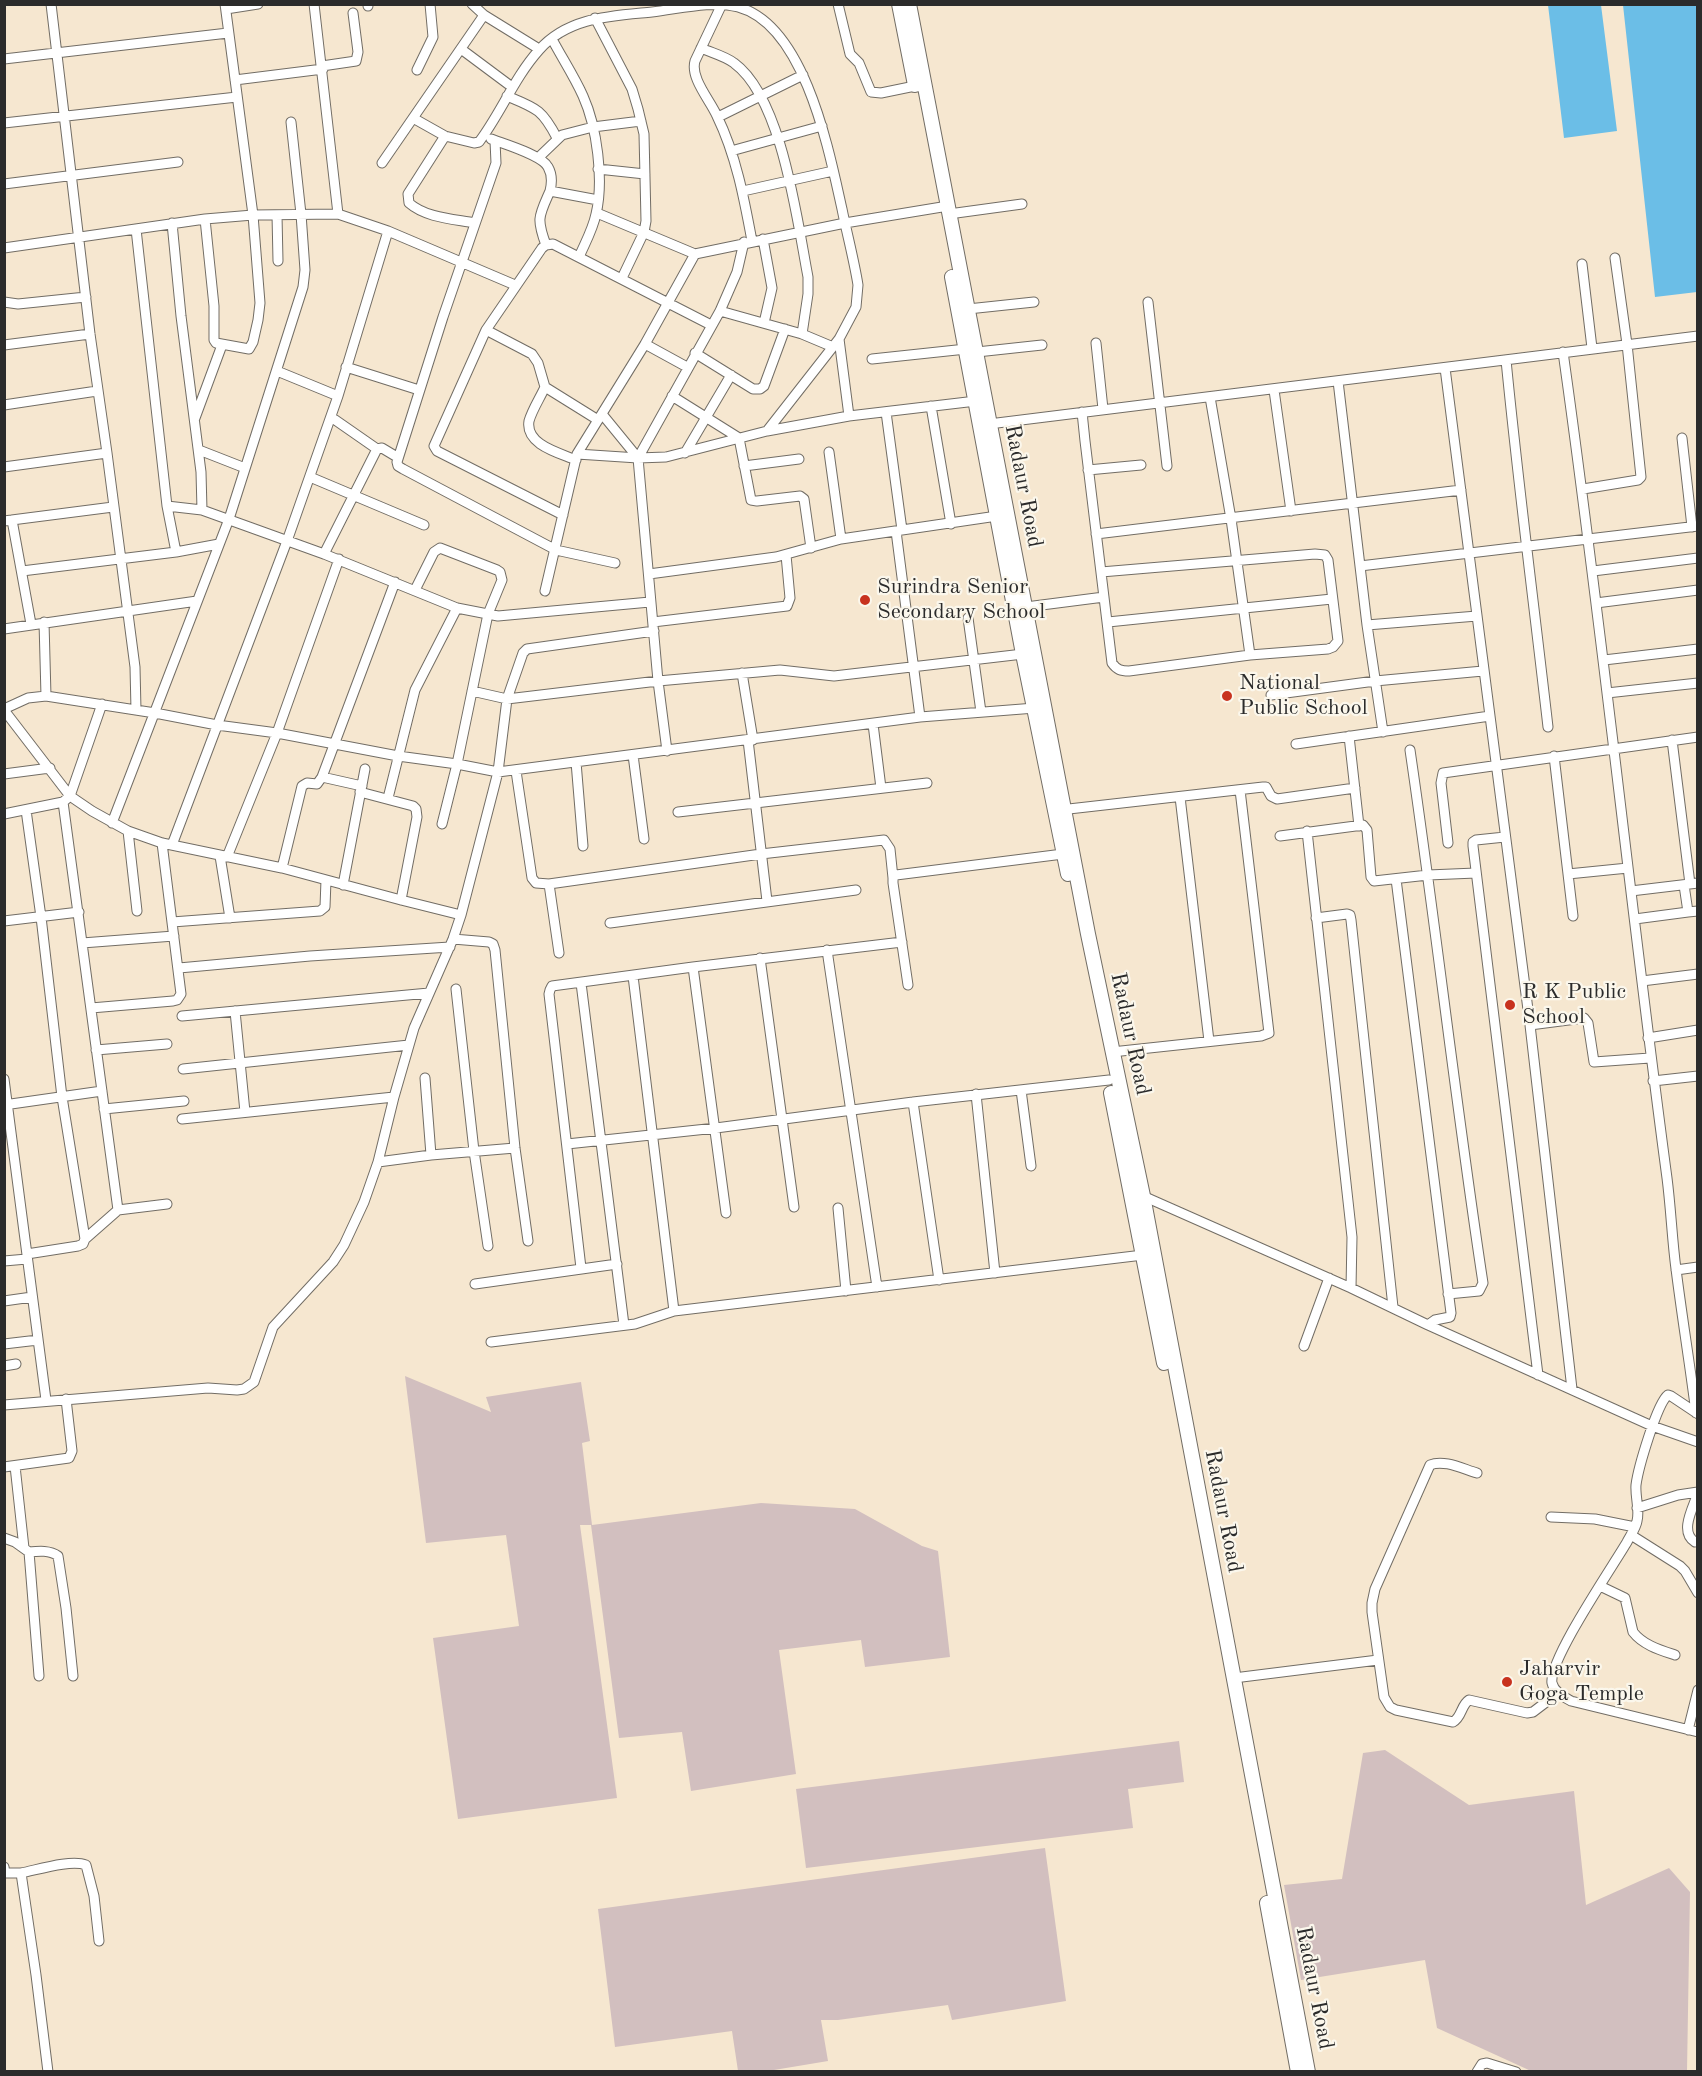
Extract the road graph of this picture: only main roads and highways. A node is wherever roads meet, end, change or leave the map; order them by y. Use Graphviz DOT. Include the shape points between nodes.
graph roads {
  1 [pos="899,4"];
  2 [pos="909,4"];
  3 [pos="946,209"];
  4 [pos="971,351"];
  5 [pos="1060,810"];
  6 [pos="1298,2072"];
  7 [pos="1308,2072"];
  1 -- 3 [label="main road, Radaur Road"];
  2 -- 3 [label="main road, Radaur Road"];
  3 -- 4 [label="main road, Radaur Road"];
  3 -- 4 [label="main road, Radaur Road" via="968,309"];
  4 -- 5 [label="main road, Radaur Road" via="1026,607"];
  4 -- 5 [label="main road, Radaur Road" via="976,401 1023,654"];
  5 -- 6 [label="main road, Radaur Road" via="1063,854 1236,1724"];
  5 -- 7 [label="main road, Radaur Road" via="1143,1196"];
}
